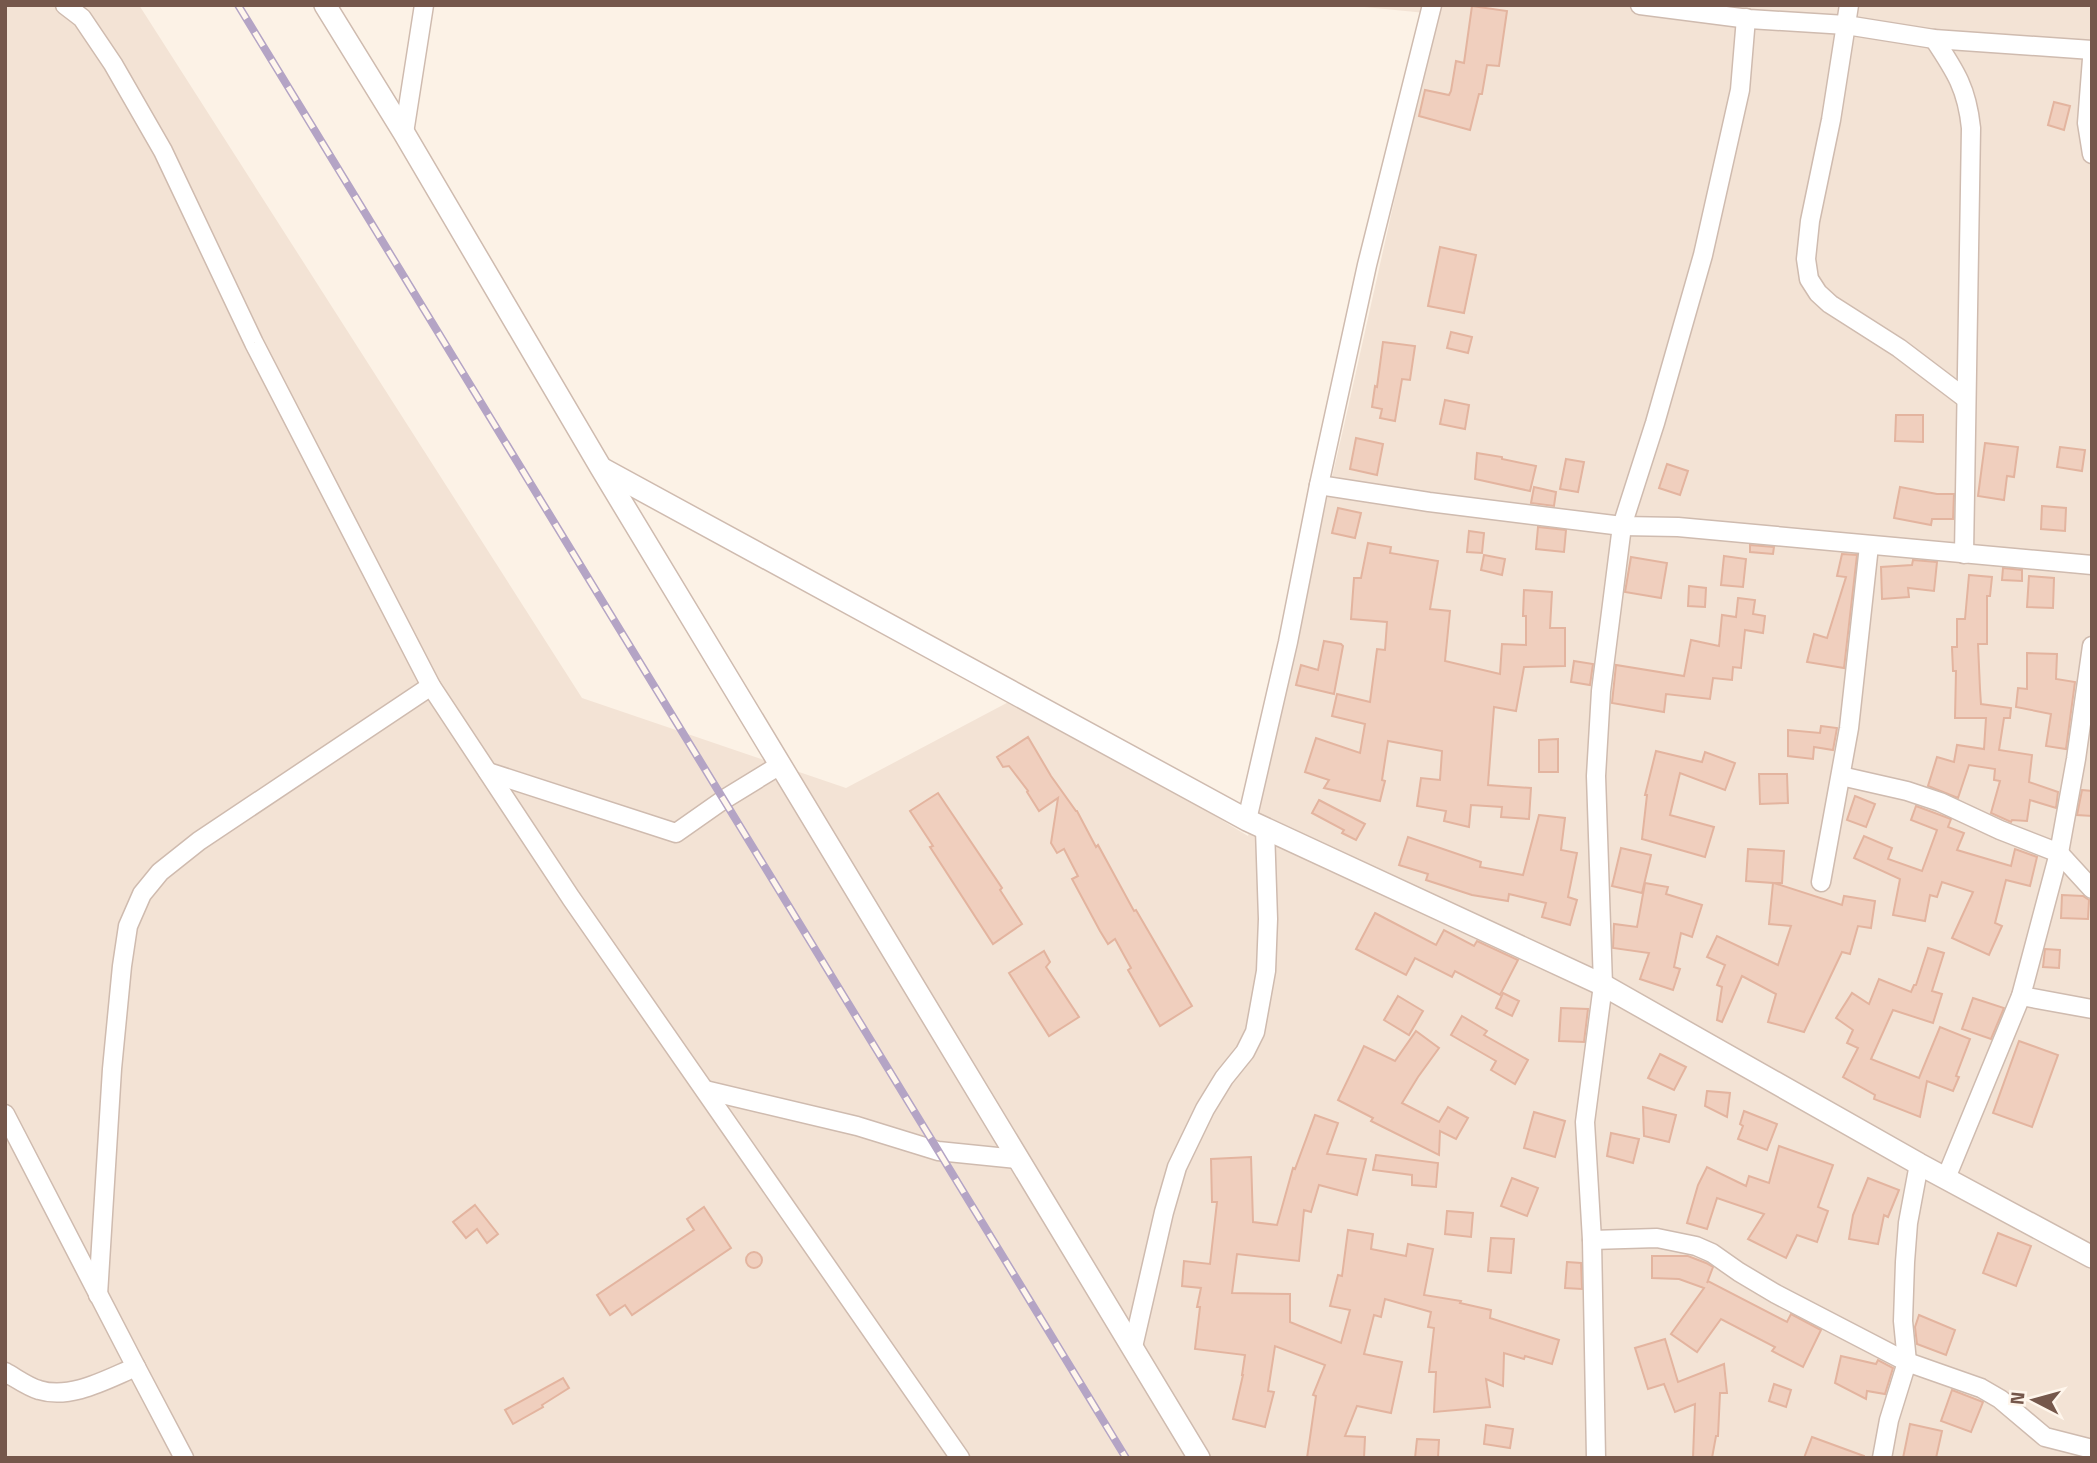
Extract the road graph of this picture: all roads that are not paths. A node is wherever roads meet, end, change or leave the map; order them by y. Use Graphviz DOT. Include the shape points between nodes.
graph roads {
  1 [pos="65,5"];
  2 [pos="325,5"];
  3 [pos="424,5"];
  4 [pos="1432,5"];
  5 [pos="1640,5"];
  6 [pos="1849,5"];
  7 [pos="1746,18"];
  8 [pos="1846,25"];
  9 [pos="1934,39"];
  10 [pos="2092,50"];
  11 [pos="2092,59"];
  12 [pos="404,134"];
  13 [pos="2092,154"];
  14 [pos="1965,398"];
  15 [pos="601,468"];
  16 [pos="1319,485"];
  17 [pos="1622,526"];
  18 [pos="1869,546"];
  19 [pos="1964,554"];
  20 [pos="2092,565"];
  21 [pos="2092,646"];
  22 [pos="432,686"];
  23 [pos="780,765"];
  24 [pos="488,772"];
  25 [pos="1841,776"];
  26 [pos="1256,824"];
  27 [pos="2059,853"];
  28 [pos="1821,882"];
  29 [pos="2092,889"];
  30 [pos="1603,985"];
  31 [pos="2021,996"];
  32 [pos="2092,1009"];
  33 [pos="705,1090"];
  34 [pos="5,1114"];
  35 [pos="1017,1158"];
  36 [pos="1919,1164"];
  37 [pos="1946,1178"];
  38 [pos="1592,1240"];
  39 [pos="2092,1257"];
  40 [pos="98,1295"];
  41 [pos="1133,1347"];
  42 [pos="1907,1362"];
  43 [pos="135,1367"];
  44 [pos="5,1371"];
  45 [pos="2045,1437"];
  46 [pos="2092,1449"];
  47 [pos="184,1458"];
  48 [pos="960,1458"];
  49 [pos="1199,1458"];
  50 [pos="1596,1458"];
  51 [pos="1882,1458"];
  52 [pos="2058,1458"];
  1 -- 22 [label="street" via="90,29 163,151 254,343"];
  2 -- 12 [label="street"];
  3 -- 12 [label="street"];
  4 -- 16 [label="street" via="1367,265"];
  5 -- 7 [label="street"];
  6 -- 8 [label="street"];
  7 -- 8 [label="street"];
  7 -- 17 [label="street" via="1740,90 1703,255"];
  8 -- 9 [label="street"];
  8 -- 14 [label="street" via="1810,220 1809,279 1830,304"];
  9 -- 10 [label="street"];
  9 -- 14 [label="street" via="1963,86 1971,128"];
  11 -- 13 [label="street" via="2087,123"];
  12 -- 15 [label="street"];
  14 -- 19 [label="street"];
  15 -- 23 [label="street"];
  15 -- 26 [label="street"];
  16 -- 17 [label="street"];
  16 -- 26 [label="street"];
  17 -- 18 [label="street" via="1678,527"];
  17 -- 30 [label="street" via="1601,691 1597,776"];
  18 -- 19 [label="street"];
  18 -- 25 [label="street"];
  19 -- 20 [label="street"];
  21 -- 27 [label="street"];
  22 -- 24 [label="street"];
  22 -- 40 [label="street" via="199,841 160,872 142,894 128,926 122,966"];
  23 -- 24 [label="street" via="676,833"];
  23 -- 35 [label="street"];
  24 -- 33 [label="street"];
  25 -- 27 [label="street" via="1940,802"];
  25 -- 28 [label="street"];
  26 -- 30 [label="street"];
  26 -- 41 [label="street" via="1268,919 1266,971 1255,1032 1205,1109 1177,1167"];
  27 -- 29 [label="street"];
  27 -- 31 [label="street"];
  30 -- 36 [label="street"];
  30 -- 38 [label="street" via="1585,1122"];
  31 -- 32 [label="street"];
  31 -- 37 [label="street"];
  33 -- 35 [label="street" via="857,1126 938,1151"];
  33 -- 48 [label="street"];
  34 -- 40 [label="street"];
  35 -- 41 [label="street"];
  36 -- 37 [label="street"];
  36 -- 42 [label="street" via="1905,1262"];
  37 -- 39 [label="street"];
  38 -- 42 [label="street" via="1657,1238 1712,1253 1776,1294"];
  38 -- 50 [label="street"];
  40 -- 43 [label="street"];
  41 -- 49 [label="street"];
  42 -- 45 [label="street" via="1981,1388"];
  42 -- 51 [label="street"];
  43 -- 44 [label="street" via="81,1389 57,1393 37,1390"];
  43 -- 47 [label="street"];
  45 -- 46 [label="street"];
  45 -- 52 [label="street"];
}
